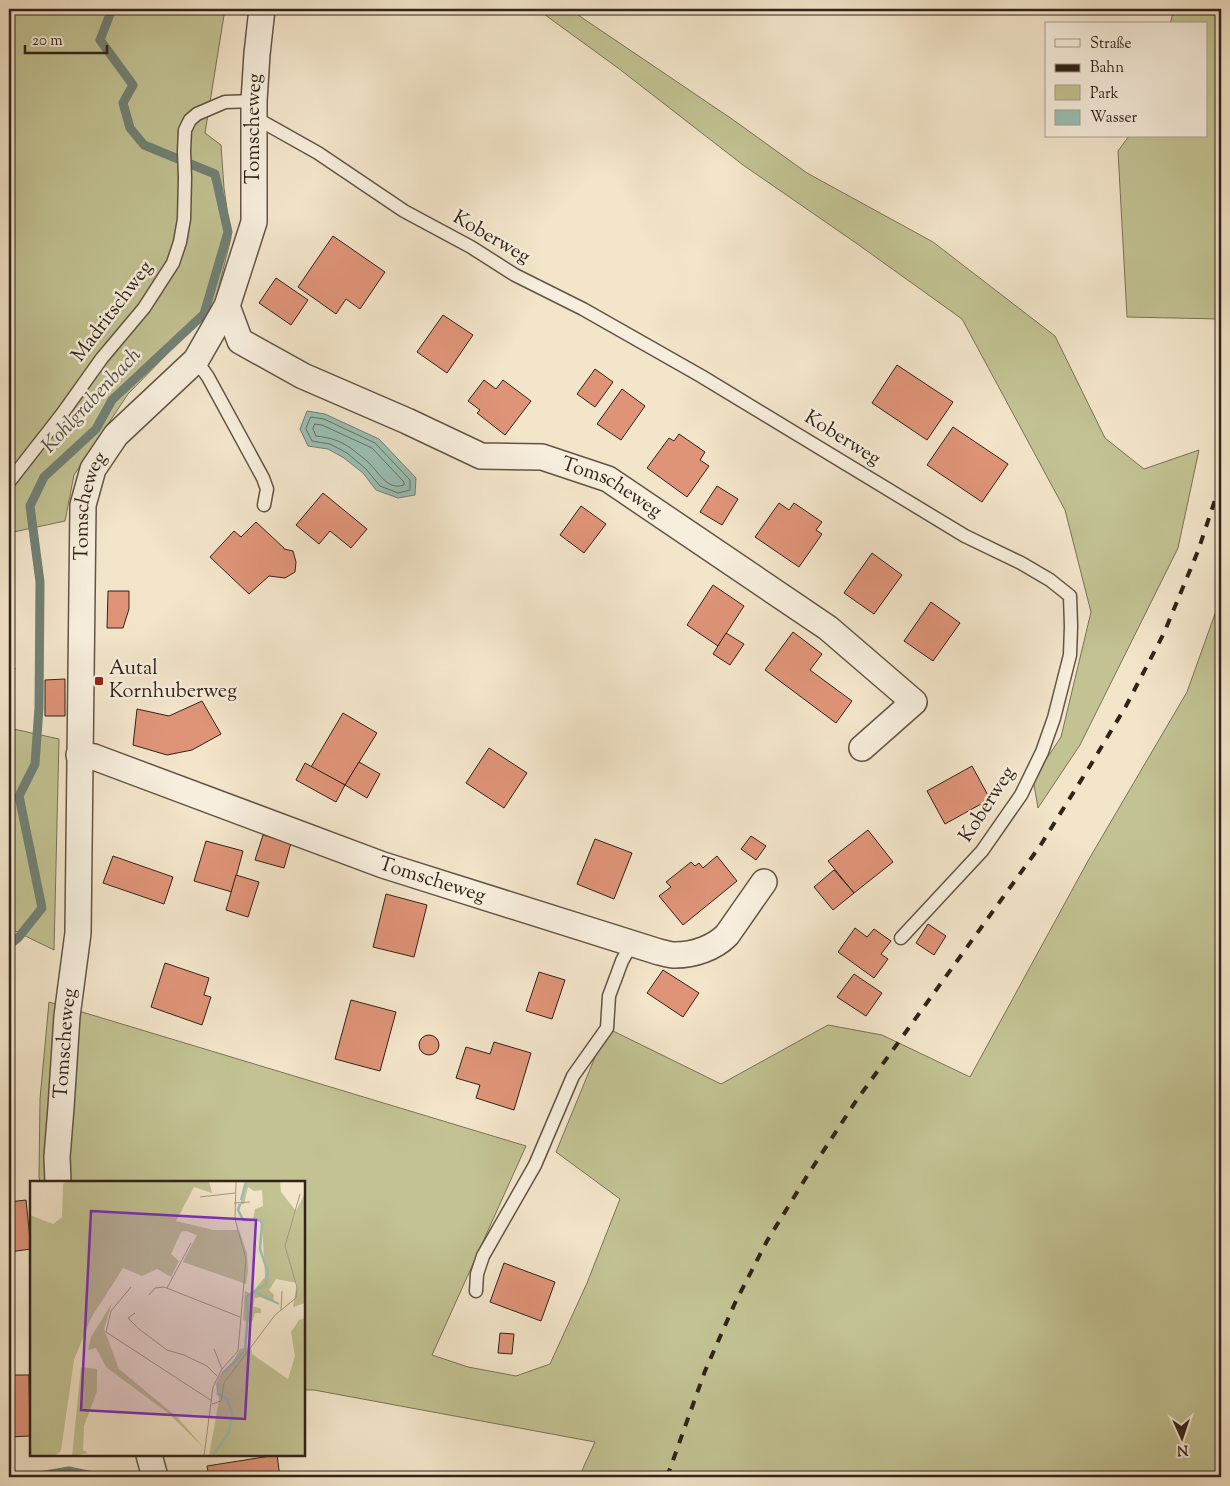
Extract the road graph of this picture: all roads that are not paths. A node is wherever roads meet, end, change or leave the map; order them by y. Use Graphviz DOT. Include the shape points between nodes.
graph roads {
  1 [pos="262,9"];
  2 [pos="254,109"];
  3 [pos="227,306"];
  4 [pos="196,360"];
  5 [pos="9,482"];
  6 [pos="264,505"];
  7 [pos="862,748"];
  8 [pos="79,756"];
  9 [pos="764,882"];
  10 [pos="901,938"];
  11 [pos="632,943"];
  12 [pos="58,1181"];
  13 [pos="476,1291"];
  14 [pos="149,1456"];
  15 [pos="155,1477"];
  1 -- 2 [label="street, Tomscheweg"];
  2 -- 3 [label="street, Tomscheweg" via="254,222"];
  2 -- 5 [label="lane, Madritschweg" via="225,102 190,120 185,130 184,219 173,263 144,308 102,358"];
  2 -- 10 [label="lane, Koberweg" via="404,211 701,376 965,536 1050,580 1070,596 1070,655 1054,718 1021,795 982,851"];
  3 -- 4 [label="street, Tomscheweg"];
  3 -- 7 [label="street, Tomscheweg" via="240,341 303,376 480,456 542,456 608,479 828,628 914,702"];
  4 -- 6 [label="lane" via="263,478 267,489"];
  4 -- 8 [label="street, Tomscheweg" via="116,435 93,469 83,505"];
  8 -- 11 [label="street, Tomscheweg" via="94,757 383,865"];
  8 -- 12 [label="street, Tomscheweg" via="78,934 67,1016"];
  9 -- 11 [label="street, Tomscheweg" via="727,935 710,947 675,955"];
  11 -- 13 [label="lane" via="609,996 607,1028 573,1076 535,1166 483,1256"];
  14 -- 15 [label="street"];
}
